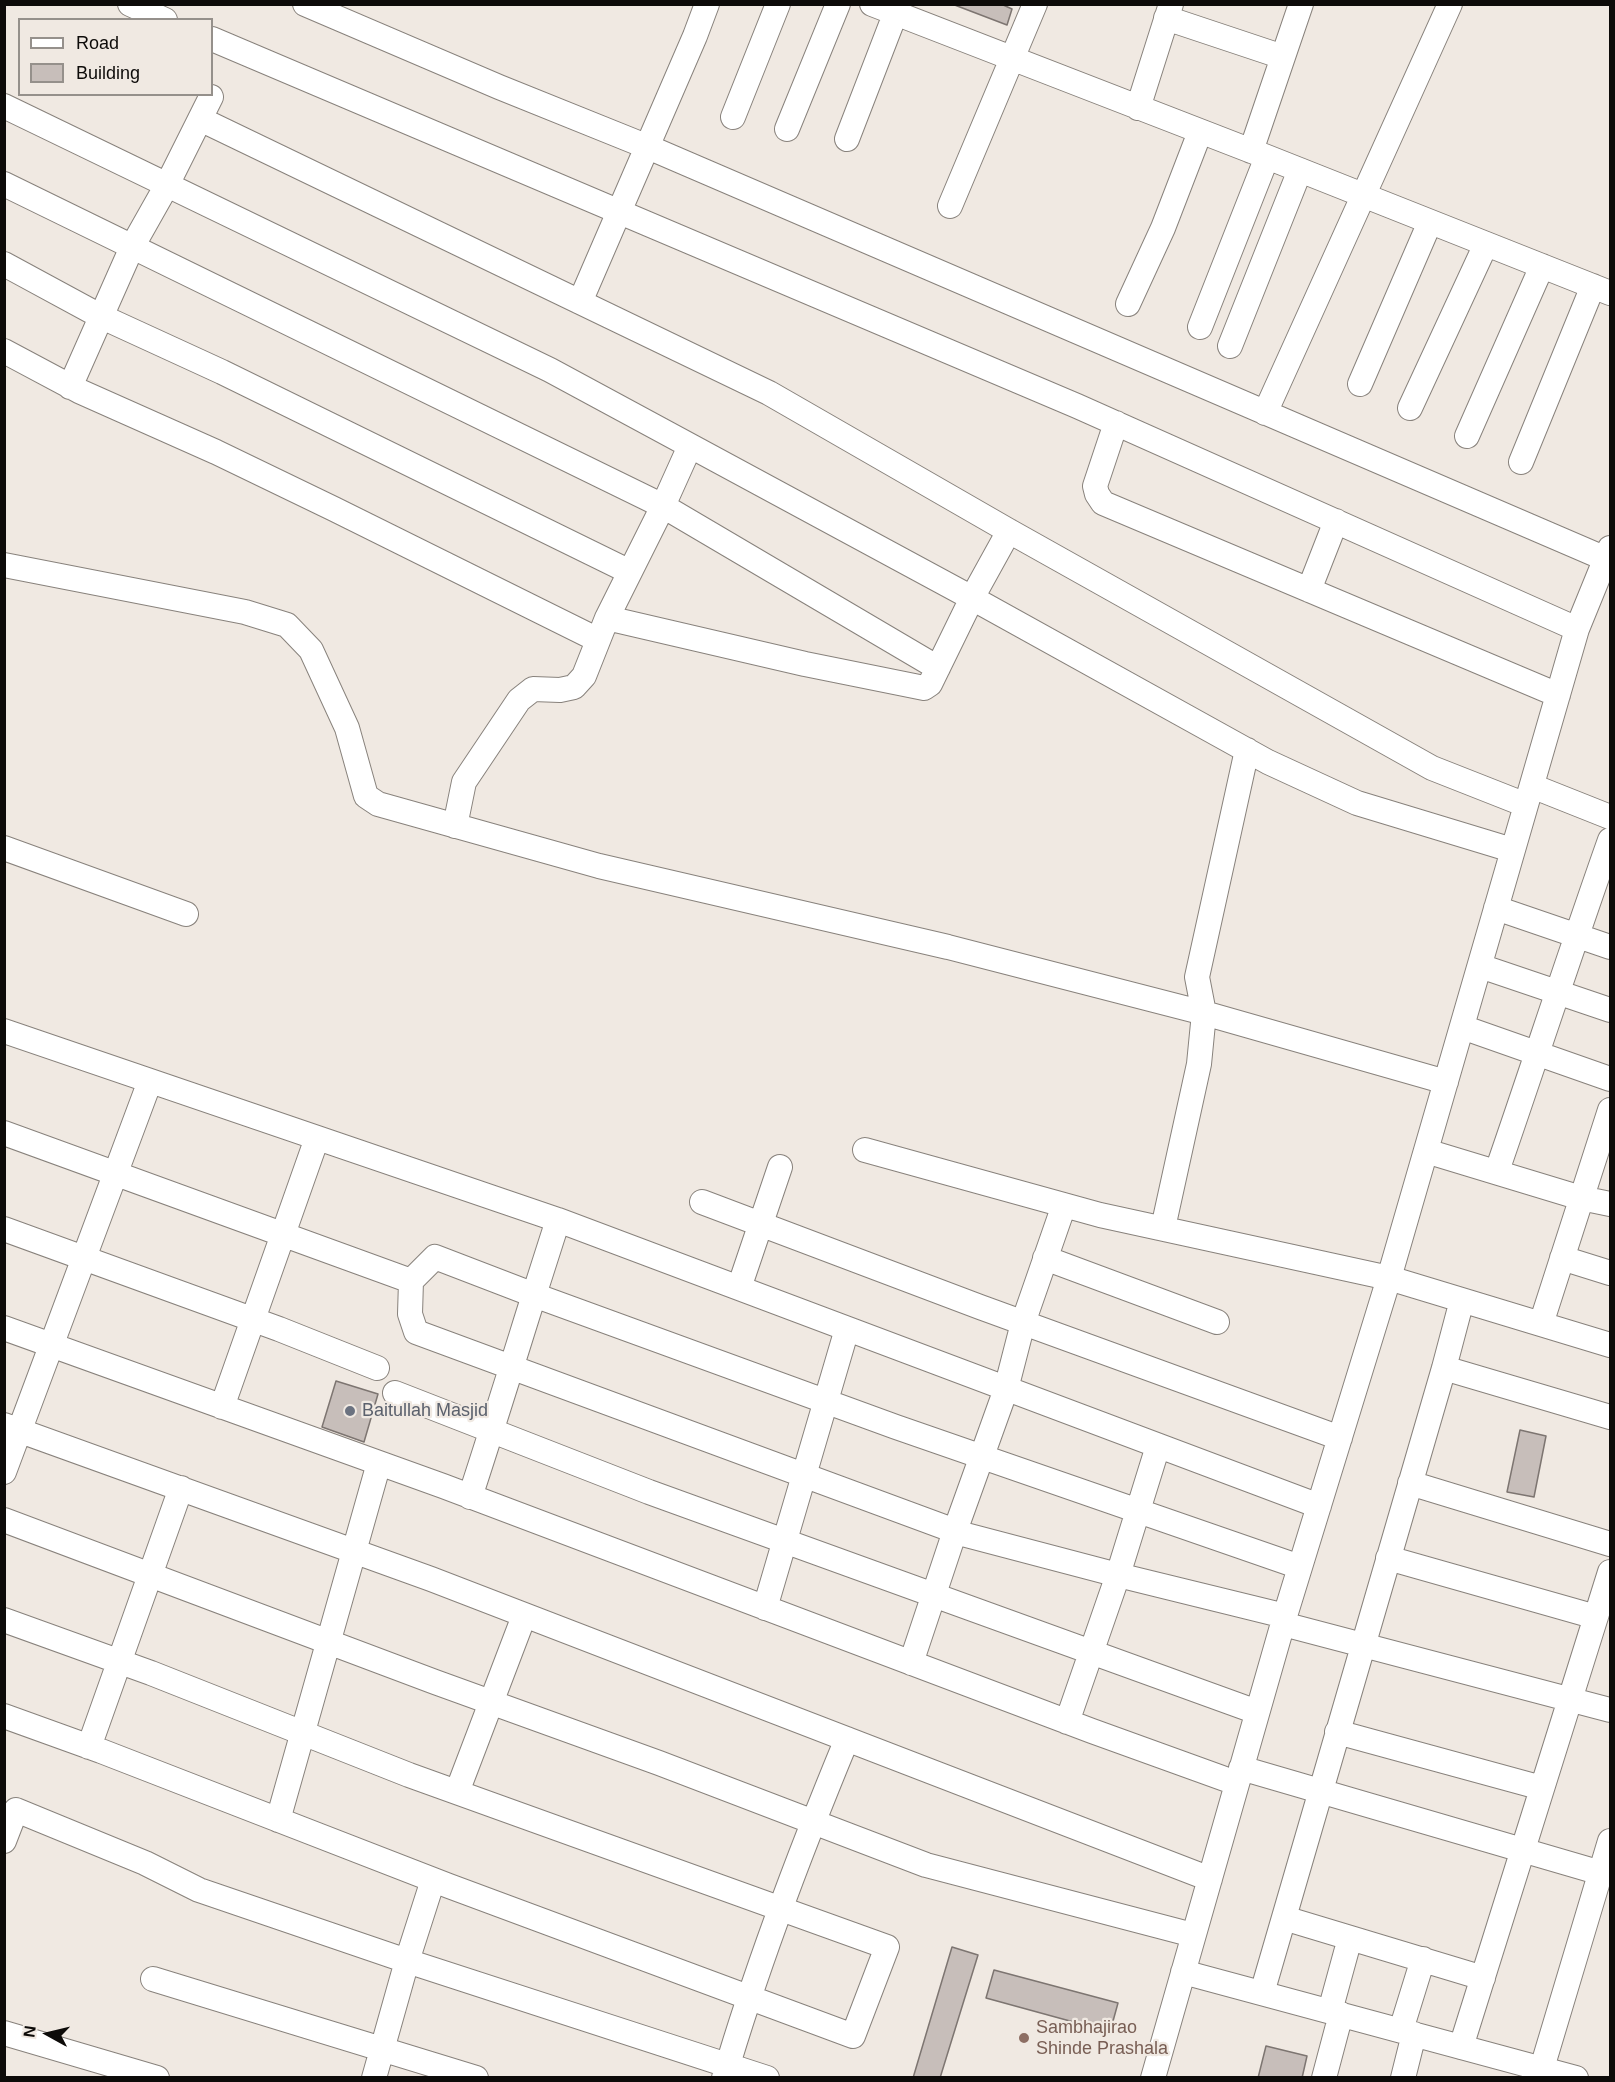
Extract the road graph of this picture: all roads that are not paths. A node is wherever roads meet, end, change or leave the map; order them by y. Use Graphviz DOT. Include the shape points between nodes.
graph roads {
  1 [pos="130,4"];
  2 [pos="305,4"];
  3 [pos="707,4"];
  4 [pos="778,4"];
  5 [pos="838,4"];
  6 [pos="872,4"];
  7 [pos="1035,4"];
  8 [pos="1301,4"];
  9 [pos="1450,4"];
  10 [pos="897,9"];
  11 [pos="1169,11"];
  12 [pos="161,18"];
  13 [pos="213,39"];
  14 [pos="1283,57"];
  15 [pos="1014,59"];
  16 [pos="211,97"];
  17 [pos="4,106"];
  18 [pos="1138,108"];
  19 [pos="732,117"];
  20 [pos="200,119"];
  21 [pos="787,129"];
  22 [pos="1200,132"];
  23 [pos="847,139"];
  24 [pos="648,147"];
  25 [pos="1259,154"];
  26 [pos="1300,170"];
  27 [pos="4,184"];
  28 [pos="166,185"];
  29 [pos="1362,195"];
  30 [pos="950,206"];
  31 [pos="619,212"];
  32 [pos="1430,222"];
  33 [pos="1486,244"];
  34 [pos="132,247"];
  35 [pos="4,264"];
  36 [pos="1542,266"];
  37 [pos="1602,290"];
  38 [pos="580,302"];
  39 [pos="1128,304"];
  40 [pos="100,316"];
  41 [pos="1200,327"];
  42 [pos="1230,346"];
  43 [pos="4,351"];
  44 [pos="1360,384"];
  45 [pos="70,387"];
  46 [pos="1410,408"];
  47 [pos="1265,413"];
  48 [pos="1116,423"];
  49 [pos="1467,436"];
  50 [pos="690,446"];
  51 [pos="1521,462"];
  52 [pos="663,506"];
  53 [pos="1336,522"];
  54 [pos="1009,531"];
  55 [pos="1608,554"];
  56 [pos="4,565"];
  57 [pos="630,572"];
  58 [pos="1310,590"];
  59 [pos="972,598"];
  60 [pos="603,629"];
  61 [pos="1577,629"];
  62 [pos="938,668"];
  63 [pos="1558,695"];
  64 [pos="1247,750"];
  65 [pos="1529,795"];
  66 [pos="1611,817"];
  67 [pos="454,826"];
  68 [pos="1611,840"];
  69 [pos="4,848"];
  70 [pos="1512,850"];
  71 [pos="1496,908"];
  72 [pos="186,914"];
  73 [pos="1577,935"];
  74 [pos="1611,947"];
  75 [pos="1480,966"];
  76 [pos="1557,991"];
  77 [pos="1611,1010"];
  78 [pos="1204,1013"];
  79 [pos="1461,1028"];
  80 [pos="4,1031"];
  81 [pos="1538,1053"];
  82 [pos="1611,1079"];
  83 [pos="150,1081"];
  84 [pos="1446,1082"];
  85 [pos="1611,1110"];
  86 [pos="4,1133"];
  87 [pos="317,1138"];
  88 [pos="865,1150"];
  89 [pos="1426,1151"];
  90 [pos="780,1167"];
  91 [pos="1497,1171"];
  92 [pos="116,1173"];
  93 [pos="1581,1197"];
  94 [pos="702,1202"];
  95 [pos="1611,1204"];
  96 [pos="1064,1205"];
  97 [pos="558,1220"];
  98 [pos="760,1224"];
  99 [pos="1163,1228"];
  100 [pos="4,1229"];
  101 [pos="283,1234"];
  102 [pos="84,1257"];
  103 [pos="1045,1258"];
  104 [pos="1562,1258"];
  105 [pos="1611,1273"];
  106 [pos="1389,1278"];
  107 [pos="411,1281"];
  108 [pos="739,1288"];
  109 [pos="534,1295"];
  110 [pos="1462,1300"];
  111 [pos="253,1320"];
  112 [pos="1217,1322"];
  113 [pos="1023,1323"];
  114 [pos="1541,1324"];
  115 [pos="4,1328"];
  116 [pos="847,1329"];
  117 [pos="51,1345"];
  118 [pos="1611,1345"];
  119 [pos="512,1367"];
  120 [pos="377,1368"];
  121 [pos="1444,1368"];
  122 [pos="1006,1389"];
  123 [pos="395,1393"];
  124 [pos="826,1402"];
  125 [pos="222,1407"];
  126 [pos="1611,1417"];
  127 [pos="12,1428"];
  128 [pos="491,1431"];
  129 [pos="1340,1438"];
  130 [pos="1158,1446"];
  131 [pos="981,1457"];
  132 [pos="379,1463"];
  133 [pos="4,1472"];
  134 [pos="804,1475"];
  135 [pos="1410,1483"];
  136 [pos="180,1488"];
  137 [pos="470,1497"];
  138 [pos="1319,1506"];
  139 [pos="1137,1510"];
  140 [pos="4,1520"];
  141 [pos="955,1530"];
  142 [pos="785,1541"];
  143 [pos="1611,1544"];
  144 [pos="354,1551"];
  145 [pos="1388,1558"];
  146 [pos="1300,1567"];
  147 [pos="1611,1572"];
  148 [pos="150,1575"];
  149 [pos="1118,1575"];
  150 [pos="933,1595"];
  151 [pos="765,1608"];
  152 [pos="524,1616"];
  153 [pos="1596,1617"];
  154 [pos="4,1620"];
  155 [pos="1284,1620"];
  156 [pos="328,1642"];
  157 [pos="1363,1645"];
  158 [pos="1091,1652"];
  159 [pos="118,1661"];
  160 [pos="911,1663"];
  161 [pos="1570,1699"];
  162 [pos="491,1703"];
  163 [pos="1611,1710"];
  164 [pos="1257,1712"];
  165 [pos="4,1716"];
  166 [pos="1067,1722"];
  167 [pos="303,1732"];
  168 [pos="1337,1732"];
  169 [pos="847,1739"];
  170 [pos="89,1747"];
  171 [pos="1238,1776"];
  172 [pos="1542,1788"];
  173 [pos="1320,1791"];
  174 [pos="458,1792"];
  175 [pos="278,1820"];
  176 [pos="813,1822"];
  177 [pos="4,1841"];
  178 [pos="1611,1841"];
  179 [pos="1523,1850"];
  180 [pos="1601,1872"];
  181 [pos="1210,1879"];
  182 [pos="433,1880"];
  183 [pos="779,1908"];
  184 [pos="1284,1918"];
  185 [pos="1193,1935"];
  186 [pos="1350,1938"];
  187 [pos="1423,1959"];
  188 [pos="407,1961"];
  189 [pos="1183,1972"];
  190 [pos="1483,1978"];
  191 [pos="153,1979"];
  192 [pos="1262,1993"];
  193 [pos="749,1997"];
  194 [pos="1335,2013"];
  195 [pos="1408,2032"];
  196 [pos="4,2033"];
  197 [pos="1461,2047"];
  198 [pos="382,2049"];
  199 [pos="1542,2068"];
  200 [pos="726,2071"];
  201 [pos="157,2078"];
  202 [pos="374,2078"];
  203 [pos="476,2078"];
  204 [pos="767,2078"];
  205 [pos="1153,2078"];
  206 [pos="1324,2078"];
  207 [pos="1403,2078"];
  208 [pos="1576,2078"];
  1 -- 12 [label="street"];
  2 -- 24 [label="street"];
  3 -- 24 [label="street"];
  4 -- 19 [label="street"];
  5 -- 21 [label="street"];
  6 -- 10 [label="street"];
  7 -- 15 [label="street"];
  8 -- 14 [label="street"];
  9 -- 29 [label="street"];
  10 -- 15 [label="street"];
  10 -- 23 [label="street"];
  11 -- 14 [label="street"];
  11 -- 18 [label="street"];
  13 -- 31 [label="street"];
  14 -- 25 [label="street"];
  15 -- 18 [label="street"];
  15 -- 30 [label="street"];
  16 -- 20 [label="street"];
  17 -- 28 [label="street"];
  18 -- 22 [label="street"];
  20 -- 28 [label="street"];
  20 -- 38 [label="street"];
  22 -- 25 [label="street"];
  22 -- 39 [label="street" via="1164,228"];
  24 -- 31 [label="street"];
  24 -- 47 [label="street"];
  25 -- 26 [label="street"];
  25 -- 41 [label="street"];
  26 -- 29 [label="street"];
  26 -- 42 [label="street"];
  27 -- 34 [label="street"];
  28 -- 34 [label="street"];
  28 -- 50 [label="street" via="550,370"];
  29 -- 32 [label="street"];
  29 -- 47 [label="street"];
  31 -- 38 [label="street"];
  31 -- 48 [label="street"];
  32 -- 33 [label="street"];
  32 -- 44 [label="street"];
  33 -- 36 [label="street"];
  33 -- 46 [label="street"];
  34 -- 40 [label="street"];
  34 -- 52 [label="street"];
  35 -- 40 [label="street"];
  36 -- 37 [label="street"];
  36 -- 49 [label="street"];
  37 -- 51 [label="street"];
  38 -- 54 [label="street" via="769,393"];
  40 -- 45 [label="street"];
  40 -- 57 [label="street"];
  43 -- 45 [label="street"];
  45 -- 60 [label="street"];
  47 -- 55 [label="street"];
  48 -- 53 [label="street"];
  48 -- 58 [label="street" via="1095,486 1103,502"];
  50 -- 52 [label="street"];
  50 -- 59 [label="street"];
  52 -- 57 [label="street"];
  52 -- 62 [label="street"];
  53 -- 58 [label="street"];
  53 -- 61 [label="street"];
  54 -- 59 [label="street"];
  54 -- 65 [label="street" via="1432,768"];
  55 -- 61 [label="street"];
  56 -- 67 [label="street" via="246,612 287,626 311,650 347,728 366,796 378,804"];
  57 -- 60 [label="street"];
  58 -- 63 [label="street"];
  59 -- 62 [label="street"];
  59 -- 64 [label="street"];
  60 -- 62 [label="street" via="924,688"];
  60 -- 67 [label="street" via="584,676 574,687 532,689 519,700 464,782"];
  61 -- 63 [label="street"];
  63 -- 65 [label="street"];
  64 -- 70 [label="street" via="1358,803"];
  64 -- 78 [label="street" via="1197,977"];
  65 -- 66 [label="street"];
  65 -- 70 [label="street"];
  67 -- 78 [label="street" via="599,866 948,947"];
  68 -- 73 [label="street"];
  69 -- 72 [label="street"];
  70 -- 71 [label="street"];
  71 -- 73 [label="street"];
  71 -- 75 [label="street"];
  73 -- 74 [label="street"];
  73 -- 76 [label="street"];
  75 -- 76 [label="street"];
  75 -- 79 [label="street"];
  76 -- 77 [label="street"];
  76 -- 81 [label="street"];
  78 -- 84 [label="street"];
  78 -- 99 [label="street" via="1199,1064"];
  79 -- 81 [label="street"];
  79 -- 84 [label="street"];
  80 -- 83 [label="street"];
  81 -- 82 [label="street"];
  81 -- 91 [label="street"];
  83 -- 87 [label="street"];
  83 -- 92 [label="street"];
  84 -- 89 [label="street"];
  85 -- 93 [label="street"];
  86 -- 92 [label="street"];
  87 -- 97 [label="street"];
  87 -- 101 [label="street"];
  88 -- 96 [label="street"];
  89 -- 91 [label="street"];
  89 -- 106 [label="street"];
  90 -- 98 [label="street"];
  91 -- 93 [label="street"];
  92 -- 101 [label="street"];
  92 -- 102 [label="street"];
  93 -- 95 [label="street"];
  93 -- 104 [label="street"];
  94 -- 98 [label="street"];
  96 -- 99 [label="street"];
  96 -- 103 [label="street"];
  97 -- 108 [label="street"];
  97 -- 109 [label="street"];
  98 -- 108 [label="street"];
  98 -- 113 [label="street"];
  99 -- 106 [label="street"];
  100 -- 102 [label="street"];
  101 -- 107 [label="street"];
  101 -- 111 [label="street"];
  102 -- 111 [label="street"];
  102 -- 117 [label="street"];
  103 -- 112 [label="street"];
  103 -- 113 [label="street"];
  104 -- 105 [label="street"];
  104 -- 114 [label="street"];
  106 -- 110 [label="street"];
  106 -- 129 [label="street"];
  107 -- 109 [label="street" via="435,1257"];
  107 -- 119 [label="street" via="410,1314 416,1332"];
  108 -- 116 [label="street"];
  109 -- 119 [label="street"];
  109 -- 124 [label="street"];
  110 -- 114 [label="street"];
  110 -- 121 [label="street"];
  111 -- 120 [label="street"];
  111 -- 125 [label="street"];
  113 -- 122 [label="street"];
  113 -- 129 [label="street"];
  114 -- 118 [label="street"];
  115 -- 117 [label="street"];
  116 -- 122 [label="street"];
  116 -- 124 [label="street"];
  117 -- 125 [label="street"];
  117 -- 127 [label="street"];
  119 -- 128 [label="street"];
  119 -- 134 [label="street"];
  121 -- 126 [label="street"];
  121 -- 135 [label="street"];
  122 -- 130 [label="street"];
  122 -- 131 [label="street"];
  123 -- 128 [label="street"];
  124 -- 131 [label="street"];
  124 -- 134 [label="street"];
  125 -- 132 [label="street"];
  127 -- 133 [label="street"];
  127 -- 136 [label="street"];
  128 -- 137 [label="street"];
  128 -- 142 [label="street"];
  129 -- 138 [label="street"];
  130 -- 138 [label="street"];
  130 -- 139 [label="street"];
  131 -- 139 [label="street"];
  131 -- 141 [label="street"];
  132 -- 137 [label="street"];
  132 -- 144 [label="street"];
  134 -- 141 [label="street"];
  134 -- 142 [label="street"];
  135 -- 143 [label="street"];
  135 -- 145 [label="street"];
  136 -- 144 [label="street"];
  136 -- 148 [label="street"];
  137 -- 151 [label="street"];
  138 -- 146 [label="street"];
  139 -- 146 [label="street"];
  139 -- 149 [label="street"];
  140 -- 148 [label="street"];
  141 -- 149 [label="street"];
  141 -- 150 [label="street"];
  142 -- 150 [label="street"];
  142 -- 151 [label="street"];
  144 -- 152 [label="street"];
  144 -- 156 [label="street"];
  145 -- 153 [label="street"];
  145 -- 157 [label="street"];
  146 -- 155 [label="street"];
  147 -- 153 [label="street"];
  148 -- 156 [label="street"];
  148 -- 159 [label="street"];
  149 -- 155 [label="street"];
  149 -- 158 [label="street"];
  150 -- 158 [label="street"];
  150 -- 160 [label="street"];
  151 -- 160 [label="street"];
  152 -- 162 [label="street"];
  152 -- 169 [label="street"];
  153 -- 161 [label="street"];
  154 -- 159 [label="street"];
  155 -- 157 [label="street"];
  155 -- 164 [label="street"];
  156 -- 162 [label="street"];
  156 -- 167 [label="street"];
  157 -- 161 [label="street"];
  157 -- 168 [label="street"];
  158 -- 164 [label="street"];
  158 -- 166 [label="street"];
  159 -- 167 [label="street"];
  159 -- 170 [label="street"];
  160 -- 166 [label="street"];
  161 -- 163 [label="street"];
  161 -- 172 [label="street"];
  162 -- 174 [label="street"];
  162 -- 176 [label="street"];
  164 -- 171 [label="street"];
  165 -- 170 [label="street"];
  166 -- 171 [label="street"];
  167 -- 174 [label="street"];
  167 -- 175 [label="street"];
  168 -- 172 [label="street"];
  168 -- 173 [label="street"];
  169 -- 176 [label="street"];
  169 -- 181 [label="street"];
  170 -- 175 [label="street"];
  171 -- 173 [label="street"];
  171 -- 181 [label="street"];
  172 -- 179 [label="street"];
  173 -- 179 [label="street"];
  173 -- 184 [label="street"];
  174 -- 183 [label="street"];
  175 -- 182 [label="street"];
  176 -- 183 [label="street"];
  176 -- 185 [label="street" via="926,1864"];
  177 -- 188 [label="street" via="16,1810 200,1890"];
  178 -- 180 [label="street"];
  179 -- 180 [label="street"];
  179 -- 190 [label="street"];
  180 -- 199 [label="street"];
  181 -- 185 [label="street"];
  182 -- 188 [label="street"];
  182 -- 193 [label="street"];
  183 -- 193 [label="street"];
  183 -- 193 [label="street" via="887,1947 853,2036"];
  184 -- 186 [label="street"];
  184 -- 192 [label="street"];
  185 -- 189 [label="street"];
  186 -- 187 [label="street"];
  186 -- 194 [label="street"];
  187 -- 190 [label="street"];
  187 -- 195 [label="street"];
  188 -- 198 [label="street"];
  188 -- 200 [label="street"];
  189 -- 192 [label="street"];
  189 -- 205 [label="street"];
  190 -- 197 [label="street"];
  191 -- 198 [label="street"];
  192 -- 194 [label="street"];
  193 -- 200 [label="street"];
  194 -- 195 [label="street"];
  194 -- 206 [label="street"];
  195 -- 197 [label="street"];
  195 -- 207 [label="street"];
  196 -- 201 [label="street"];
  197 -- 199 [label="street"];
  198 -- 202 [label="street"];
  198 -- 203 [label="street"];
  199 -- 208 [label="street"];
  200 -- 204 [label="street"];
}
